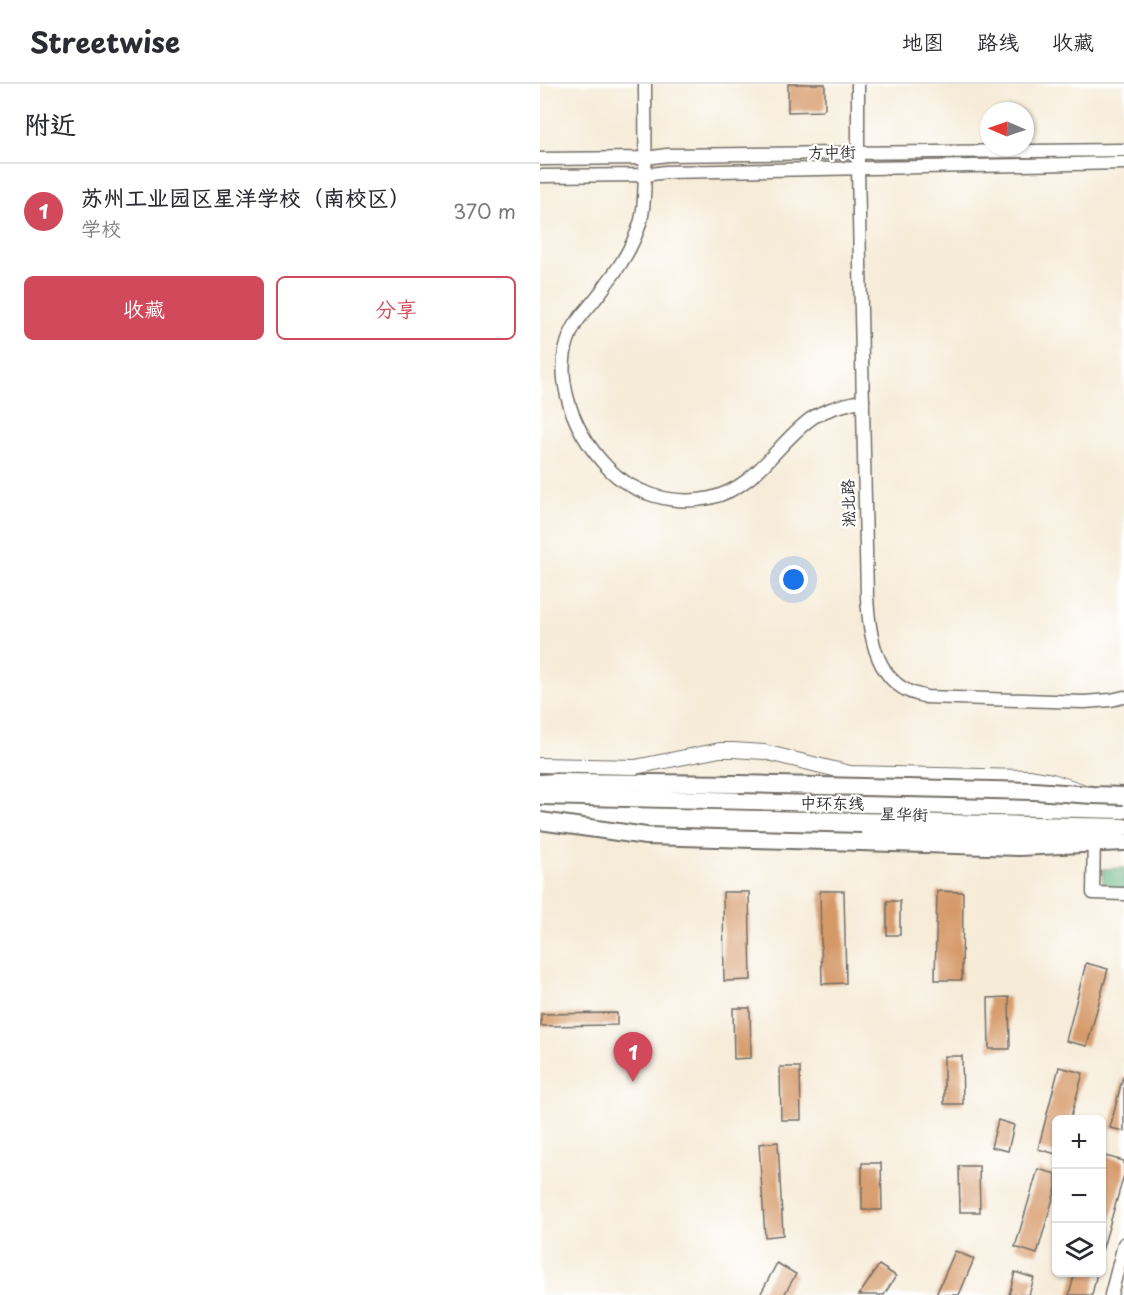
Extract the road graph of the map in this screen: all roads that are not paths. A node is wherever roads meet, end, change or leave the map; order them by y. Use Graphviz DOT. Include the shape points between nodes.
graph roads {
  1 [pos="645,84"];
  2 [pos="858,84"];
  3 [pos="1124,150"];
  4 [pos="858,153"];
  5 [pos="646,158"];
  6 [pos="540,159"];
  7 [pos="1124,164"];
  8 [pos="858,168"];
  9 [pos="645,175"];
  10 [pos="540,176"];
  11 [pos="863,400"];
  12 [pos="1124,697"];
  13 [pos="540,765"];
  14 [pos="540,783"];
  15 [pos="540,788"];
  16 [pos="540,796"];
  17 [pos="1124,797"];
  18 [pos="1103,798"];
  19 [pos="1124,810"];
  20 [pos="540,814"];
  21 [pos="540,822"];
  22 [pos="1124,827"];
  23 [pos="1124,836"];
  24 [pos="1093,840"];
  25 [pos="1124,842"];
  26 [pos="1124,894"];
  27 [pos="1124,1244"];
  28 [pos="1111,1295"];
  1 -- 5 [label="street"];
  2 -- 4 [label="street, 淞北路"];
  3 -- 4 [label="street, 方中街"];
  4 -- 5 [label="street, 方中街"];
  4 -- 8 [label="street, 淞北路"];
  5 -- 6 [label="street, 方中街"];
  5 -- 9 [label="street"];
  7 -- 8 [label="street, 方中街"];
  8 -- 9 [label="street, 方中街"];
  8 -- 11 [label="street, 淞北路"];
  9 -- 10 [label="street, 方中街"];
  9 -- 11 [label="street" via="635,237 608,283 578,320 565,352 568,402 582,436 617,479 648,495 679,501 721,495 747,482 812,418 828,409"];
  11 -- 12 [label="street, 淞北路" via="869,626 886,672 908,691 926,697 1084,702"];
  13 -- 18 [label="main road" via="635,767 720,750 747,750 850,773 1041,778"];
  14 -- 17 [label="highway, bridge" via="1034,791"];
  15 -- 18 [label="main road, 星华街"];
  16 -- 19 [label="highway, 中环东线"];
  17 -- 18 [label="main road, 星华街"];
  20 -- 22 [label="highway, 中环东线"];
  21 -- 24 [label="main road, 星华街"];
  21 -- 24 [label="highway, bridge" via="646,836 1019,846"];
  23 -- 24 [label="main road, 星华街"];
  24 -- 25 [label="highway"];
  24 -- 26 [label="street" via="1093,893"];
  27 -- 28 [label="street"];
}
